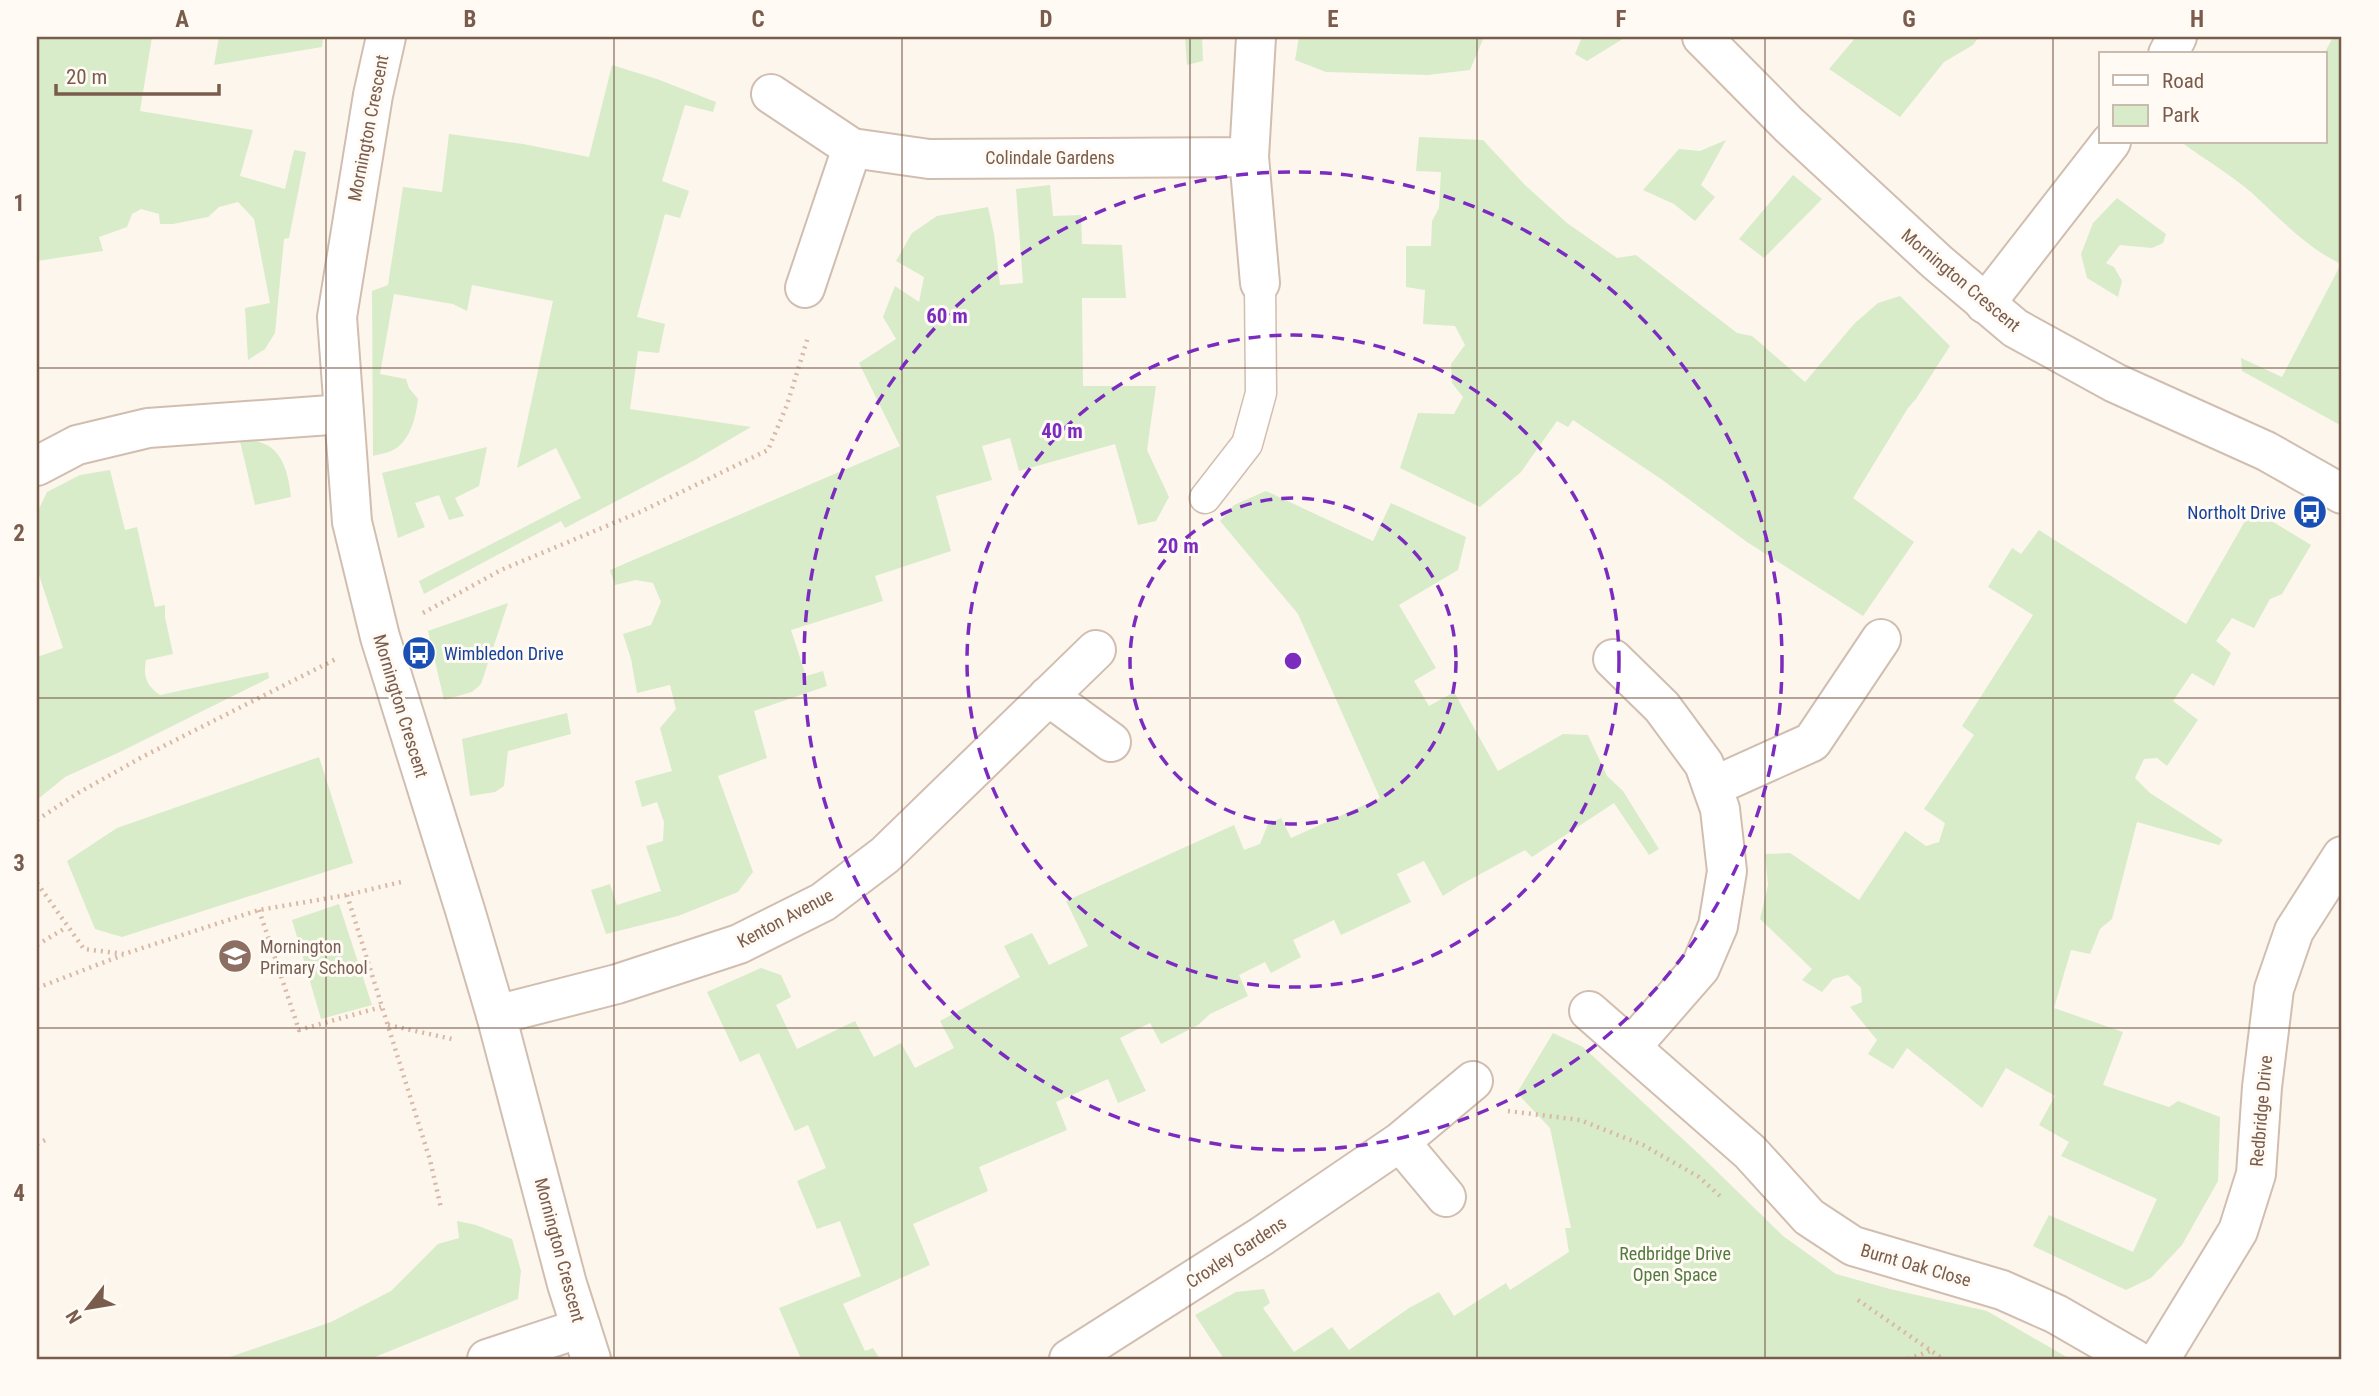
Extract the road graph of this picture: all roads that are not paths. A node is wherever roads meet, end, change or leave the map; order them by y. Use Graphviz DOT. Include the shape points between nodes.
graph roads {
  1 [pos="386,37"];
  2 [pos="1256,37"];
  3 [pos="1702,37"];
  4 [pos="771,94"];
  5 [pos="2109,144"];
  6 [pos="852,148"];
  7 [pos="1250,157"];
  8 [pos="1260,283"];
  9 [pos="806,288"];
  10 [pos="1985,304"];
  11 [pos="344,414"];
  12 [pos="37,466"];
  13 [pos="2342,494"];
  14 [pos="1205,498"];
  15 [pos="1881,639"];
  16 [pos="1096,650"];
  17 [pos="1614,659"];
  18 [pos="1048,695"];
  19 [pos="1111,742"];
  20 [pos="1712,787"];
  21 [pos="2342,856"];
  22 [pos="1589,1011"];
  23 [pos="496,1015"];
  24 [pos="1631,1047"];
  25 [pos="1472,1081"];
  26 [pos="1400,1142"];
  27 [pos="1446,1197"];
  28 [pos="586,1344"];
  29 [pos="488,1359"];
  30 [pos="1069,1359"];
  31 [pos="2134,1359"];
  32 [pos="2160,1359"];
  1 -- 11 [label="street, Mornington Crescent" via="337,317"];
  2 -- 7 [label="street"];
  3 -- 10 [label="street, Mornington Crescent" via="1790,125"];
  4 -- 6 [label="street, Colindale Gardens"];
  5 -- 10 [label="street"];
  6 -- 7 [label="street, Colindale Gardens" via="929,159"];
  6 -- 9 [label="street"];
  7 -- 8 [label="street"];
  8 -- 14 [label="lane" via="1261,393 1247,444"];
  10 -- 13 [label="street, Mornington Crescent" via="2015,327 2115,383 2266,451"];
  11 -- 12 [label="street" via="148,428 77,445"];
  11 -- 23 [label="street, Mornington Crescent" via="352,522 380,637"];
  15 -- 20 [label="street" via="1812,742"];
  16 -- 18 [label="street, Kenton Avenue"];
  17 -- 20 [label="street" via="1662,706 1704,764"];
  18 -- 19 [label="street"];
  18 -- 23 [label="street, Kenton Avenue" via="886,855 823,902 739,944 617,984"];
  20 -- 24 [label="street" via="1720,809 1727,871 1718,926 1700,968"];
  21 -- 32 [label="street, Redbridge Drive" via="2294,931 2274,989 2256,1174 2238,1231"];
  22 -- 24 [label="street, Burnt Oak Close"];
  23 -- 28 [label="street, Mornington Crescent"];
  24 -- 31 [label="street, Burnt Oak Close" via="1750,1152 1809,1217 1853,1246 2002,1290 2056,1314"];
  25 -- 26 [label="street, Croxley Gardens"];
  26 -- 27 [label="street"];
  26 -- 30 [label="street, Croxley Gardens"];
  28 -- 29 [label="street"];
}
